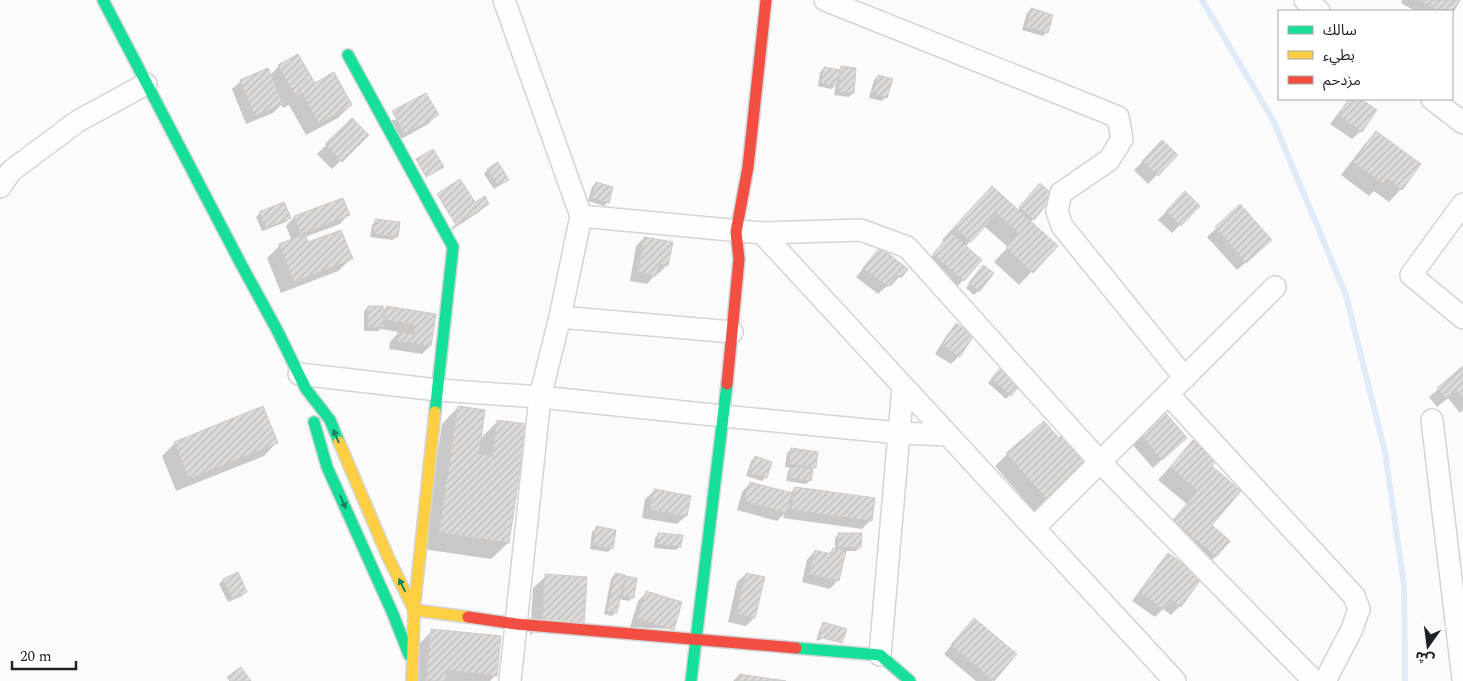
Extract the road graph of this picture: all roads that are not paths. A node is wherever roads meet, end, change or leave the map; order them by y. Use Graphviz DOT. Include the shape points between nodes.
graph roads {
  1 [pos="103,0"];
  2 [pos="504,0"];
  3 [pos="766,0"];
  4 [pos="825,0"];
  5 [pos="1305,0"];
  6 [pos="1319,10"];
  7 [pos="348,56"];
  8 [pos="146,84"];
  9 [pos="1433,100"];
  10 [pos="1463,123"];
  11 [pos="0,187"];
  12 [pos="1463,204"];
  13 [pos="581,216"];
  14 [pos="736,232"];
  15 [pos="762,234"];
  16 [pos="1275,288"];
  17 [pos="560,317"];
  18 [pos="1463,318"];
  19 [pos="732,332"];
  20 [pos="1185,378"];
  21 [pos="303,382"];
  22 [pos="903,386"];
  23 [pos="438,390"];
  24 [pos="1168,394"];
  25 [pos="540,397"];
  26 [pos="722,416"];
  27 [pos="1432,420"];
  28 [pos="899,433"];
  29 [pos="948,435"];
  30 [pos="1100,462"];
  31 [pos="1034,528"];
  32 [pos="414,610"];
  33 [pos="516,624"];
  34 [pos="696,640"];
  35 [pos="880,654"];
  36 [pos="413,665"];
  37 [pos="1463,680"];
  38 [pos="412,681"];
  39 [pos="510,681"];
  40 [pos="691,681"];
  41 [pos="910,681"];
  42 [pos="1176,681"];
  43 [pos="1314,681"];
  44 [pos="1325,681"];
  1 -- 8 [label="main road"];
  2 -- 13 [label="street"];
  3 -- 14 [label="main road" via="748,167"];
  4 -- 20 [label="street" via="1118,117 1122,139 1109,160 1061,193 1057,211 1062,226"];
  5 -- 6 [label="street"];
  7 -- 23 [label="main road" via="453,247"];
  8 -- 11 [label="street" via="78,121 11,171"];
  8 -- 21 [label="main road"];
  9 -- 10 [label="street"];
  12 -- 18 [label="street" via="1411,275"];
  13 -- 14 [label="street"];
  13 -- 17 [label="street"];
  14 -- 15 [label="street"];
  14 -- 19 [label="main road" via="739,258"];
  15 -- 22 [label="street"];
  15 -- 30 [label="street" via="861,230 907,247"];
  16 -- 20 [label="street"];
  17 -- 19 [label="street"];
  17 -- 25 [label="street"];
  19 -- 26 [label="main road"];
  20 -- 24 [label="street"];
  21 -- 23 [label="street"];
  32 -- 21 [label="main road, one-way" via="330,420"];
  21 -- 36 [label="main road, one-way" via="328,467"];
  22 -- 28 [label="street"];
  22 -- 29 [label="street"];
  23 -- 25 [label="street"];
  23 -- 32 [label="main road"];
  24 -- 30 [label="street"];
  24 -- 44 [label="street" via="1354,596 1359,610"];
  25 -- 26 [label="street"];
  25 -- 33 [label="street"];
  26 -- 28 [label="street"];
  26 -- 34 [label="main road"];
  27 -- 37 [label="street"];
  28 -- 29 [label="street"];
  28 -- 35 [label="street"];
  29 -- 31 [label="street"];
  30 -- 31 [label="street"];
  30 -- 43 [label="street"];
  31 -- 42 [label="street"];
  32 -- 33 [label="main road"];
  32 -- 36 [label="main road"];
  33 -- 34 [label="main road"];
  33 -- 39 [label="street"];
  34 -- 35 [label="main road"];
  34 -- 40 [label="main road"];
  35 -- 41 [label="main road"];
  36 -- 38 [label="main road"];
}
